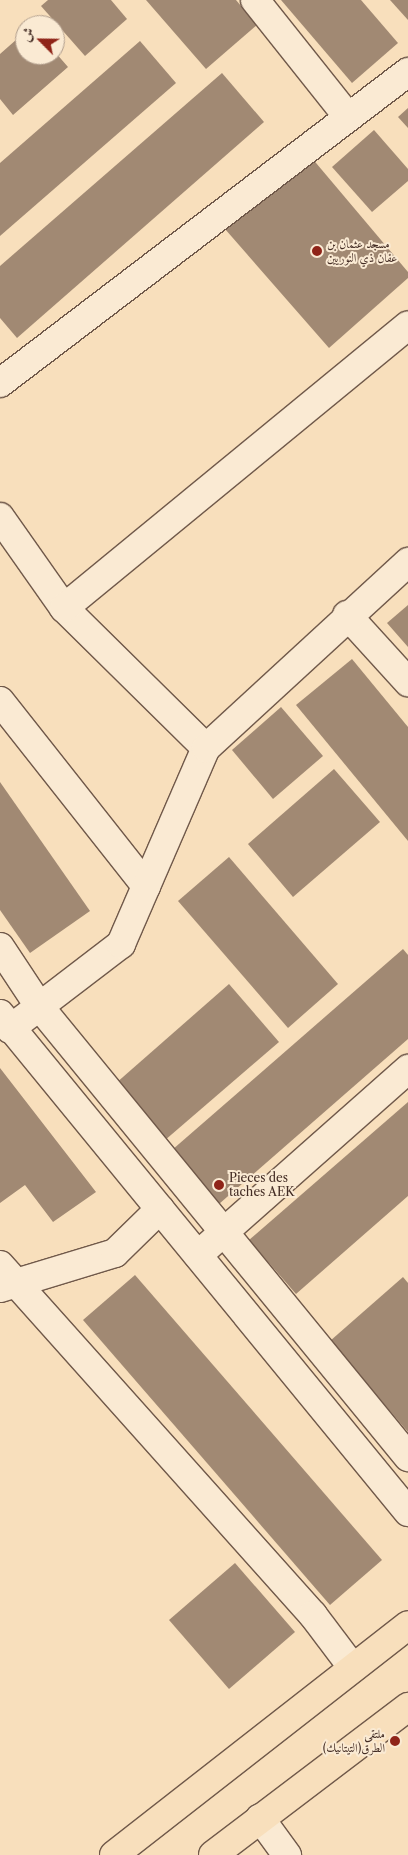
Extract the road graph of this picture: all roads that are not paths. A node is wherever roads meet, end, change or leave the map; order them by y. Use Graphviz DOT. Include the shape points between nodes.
graph roads {
  1 [pos="255,0"];
  2 [pos="408,72"];
  3 [pos="348,117"];
  4 [pos="408,325"];
  5 [pos="0,383"];
  6 [pos="0,517"];
  7 [pos="408,562"];
  8 [pos="64,608"];
  9 [pos="347,615"];
  10 [pos="408,682"];
  11 [pos="0,701"];
  12 [pos="206,748"];
  13 [pos="146,886"];
  14 [pos="0,947"];
  15 [pos="39,1006"];
  16 [pos="5,1021"];
  17 [pos="408,1069"];
  18 [pos="160,1209"];
  19 [pos="224,1232"];
  20 [pos="198,1255"];
  21 [pos="4,1279"];
  22 [pos="408,1457"];
  23 [pos="408,1512"];
  24 [pos="408,1625"];
  25 [pos="353,1668"];
  26 [pos="408,1707"];
  27 [pos="260,1818"];
  28 [pos="114,1855"];
  29 [pos="213,1855"];
  30 [pos="287,1855"];
  1 -- 3 [label="street"];
  2 -- 3 [label="street"];
  3 -- 5 [label="street"];
  4 -- 8 [label="street"];
  6 -- 8 [label="street"];
  7 -- 9 [label="street"];
  8 -- 12 [label="street"];
  9 -- 10 [label="street"];
  9 -- 12 [label="street"];
  11 -- 13 [label="street"];
  12 -- 13 [label="street"];
  13 -- 15 [label="street" via="121,944"];
  14 -- 15 [label="street"];
  15 -- 16 [label="street"];
  15 -- 19 [label="street"];
  16 -- 18 [label="street"];
  17 -- 19 [label="street"];
  18 -- 20 [label="street"];
  18 -- 21 [label="street" via="115,1254"];
  19 -- 20 [label="street"];
  19 -- 22 [label="street"];
  20 -- 23 [label="street"];
  21 -- 25 [label="street" via="313,1615"];
  24 -- 25 [label="main road"];
  25 -- 28 [label="main road"];
  26 -- 27 [label="main road"];
  27 -- 29 [label="main road"];
  27 -- 30 [label="street"];
}
